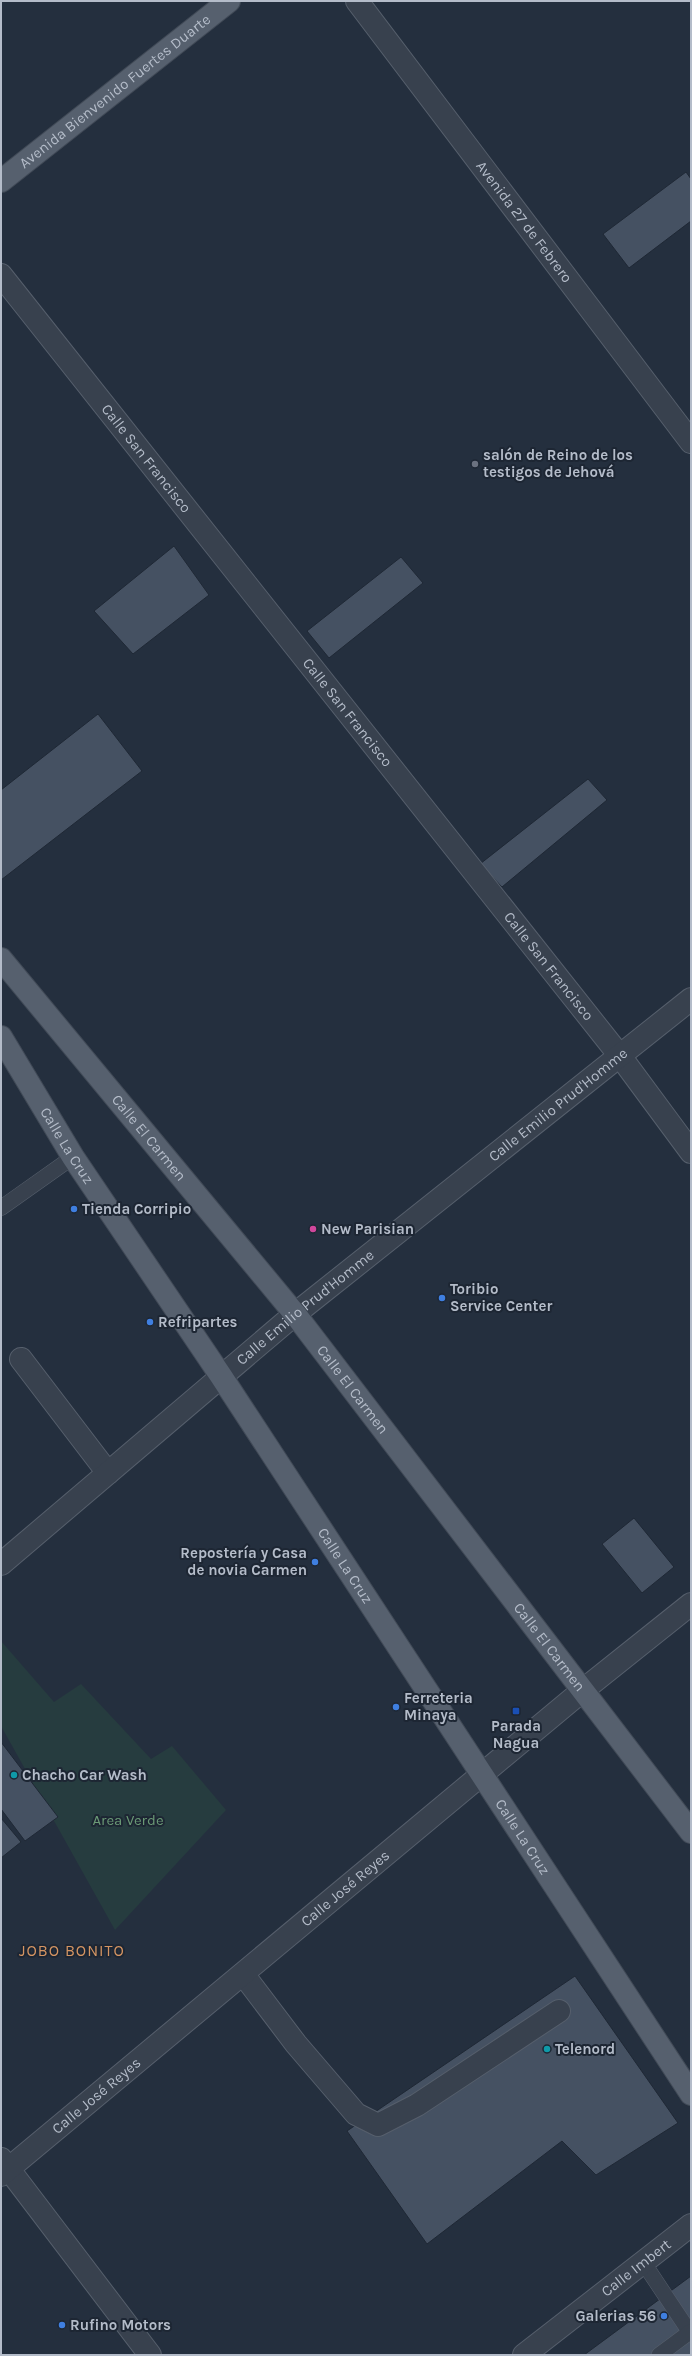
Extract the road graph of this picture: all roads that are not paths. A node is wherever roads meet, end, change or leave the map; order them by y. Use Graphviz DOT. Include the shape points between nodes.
graph roads {
  1 [pos="229,1"];
  2 [pos="357,1"];
  3 [pos="1,181"];
  4 [pos="1,275"];
  5 [pos="691,442"];
  6 [pos="1,959"];
  7 [pos="691,999"];
  8 [pos="1,1037"];
  9 [pos="620,1056"];
  10 [pos="691,1152"];
  11 [pos="73,1157"];
  12 [pos="1,1208"];
  13 [pos="295,1314"];
  14 [pos="21,1359"];
  15 [pos="221,1376"];
  16 [pos="108,1473"];
  17 [pos="1,1564"];
  18 [pos="691,1604"];
  19 [pos="582,1691"];
  20 [pos="484,1775"];
  21 [pos="691,1832"];
  22 [pos="243,1974"];
  23 [pos="559,2011"];
  24 [pos="691,2094"];
  25 [pos="4,2168"];
  26 [pos="691,2225"];
  27 [pos="643,2262"];
  28 [pos="690,2333"];
  29 [pos="150,2355"];
  30 [pos="524,2355"];
  31 [pos="659,2355"];
  1 -- 3 [label="main road, Avenida Bienvenido Fuertes Duarte"];
  2 -- 5 [label="street, Avenida 27 de Febrero"];
  4 -- 9 [label="street, Calle San Francisco"];
  6 -- 13 [label="main road, Calle El Carmen"];
  7 -- 9 [label="street, Calle Emilio Prud'Homme"];
  8 -- 11 [label="main road, Calle La Cruz"];
  9 -- 10 [label="street, Calle San Francisco"];
  9 -- 13 [label="street, Calle Emilio Prud'Homme"];
  11 -- 12 [label="lane"];
  11 -- 15 [label="main road, Calle La Cruz"];
  13 -- 15 [label="street, Calle Emilio Prud'Homme"];
  13 -- 19 [label="main road, Calle El Carmen"];
  14 -- 16 [label="street"];
  15 -- 16 [label="street, Calle Emilio Prud'Homme"];
  15 -- 20 [label="main road, Calle La Cruz"];
  16 -- 17 [label="street, Calle Emilio Prud'Homme"];
  18 -- 19 [label="street, Calle José Reyes"];
  19 -- 20 [label="street, Calle José Reyes"];
  19 -- 21 [label="main road, Calle El Carmen"];
  20 -- 22 [label="street, Calle José Reyes"];
  20 -- 24 [label="main road, Calle La Cruz"];
  22 -- 23 [label="street" via="296,2044 356,2114 378,2125 417,2105"];
  22 -- 25 [label="street, Calle José Reyes"];
  25 -- 29 [label="street"];
  26 -- 27 [label="street, Calle Imbert"];
  27 -- 28 [label="lane"];
  27 -- 30 [label="street, Calle Imbert"];
  28 -- 31 [label="lane"];
}
